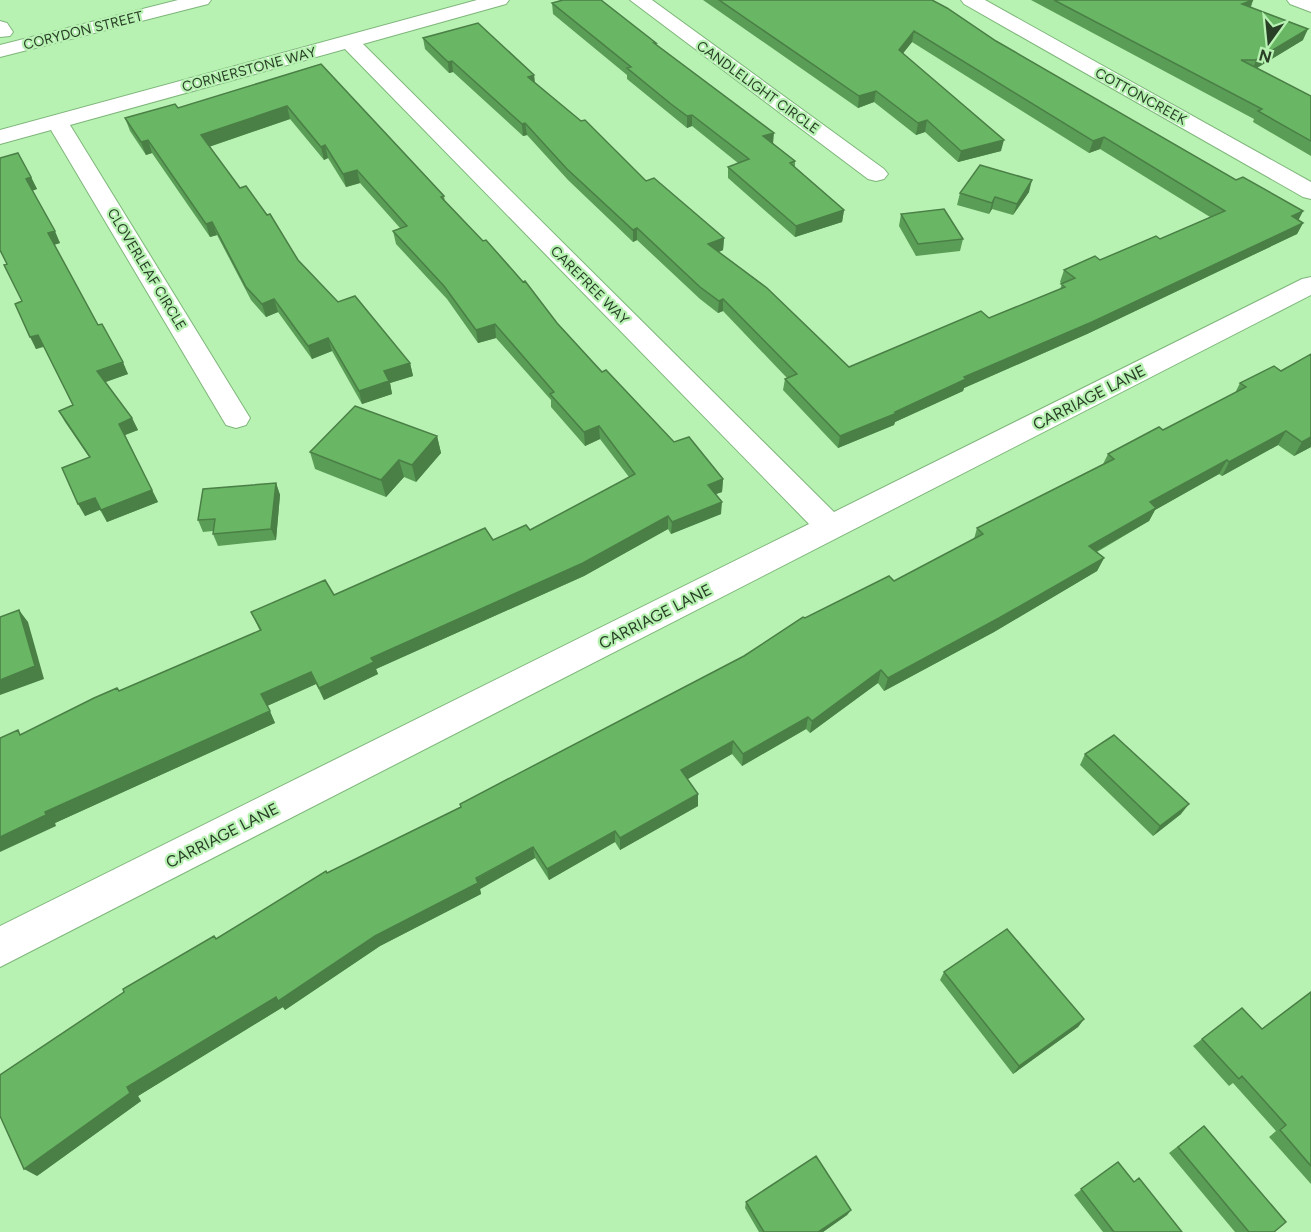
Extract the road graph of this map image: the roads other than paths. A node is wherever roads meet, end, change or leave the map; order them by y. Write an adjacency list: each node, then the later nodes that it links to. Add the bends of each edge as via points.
1 (135, 0): 8 (street, CORYDON STREET)
2 (201, 0): 8 (street, CORYDON STREET)
3 (499, 0): 9 (street, CORNERSTONE WAY)
4 (640, 0): 12 (street, CANDLELIGHT CIRCLE)
5 (971, 0): 13 (street, COTTONCREEK)
6 (1297, 0): 7 (street)
7 (1311, 6)
8 (1, 36)
9 (350, 42): 10 (street, CORNERSTONE WAY); 16 (street, CAREFREE WAY)
10 (57, 121): 11 (street, CORNERSTONE WAY); 15 (street, CLOVERLEAF CIRCLE)
11 (0, 137)
12 (876, 174)
13 (1311, 192)
14 (1311, 285): 16 (street, CARRIAGE LANE)
15 (236, 418)
16 (830, 527): 17 (street, CARRIAGE LANE)
17 (0, 947)

